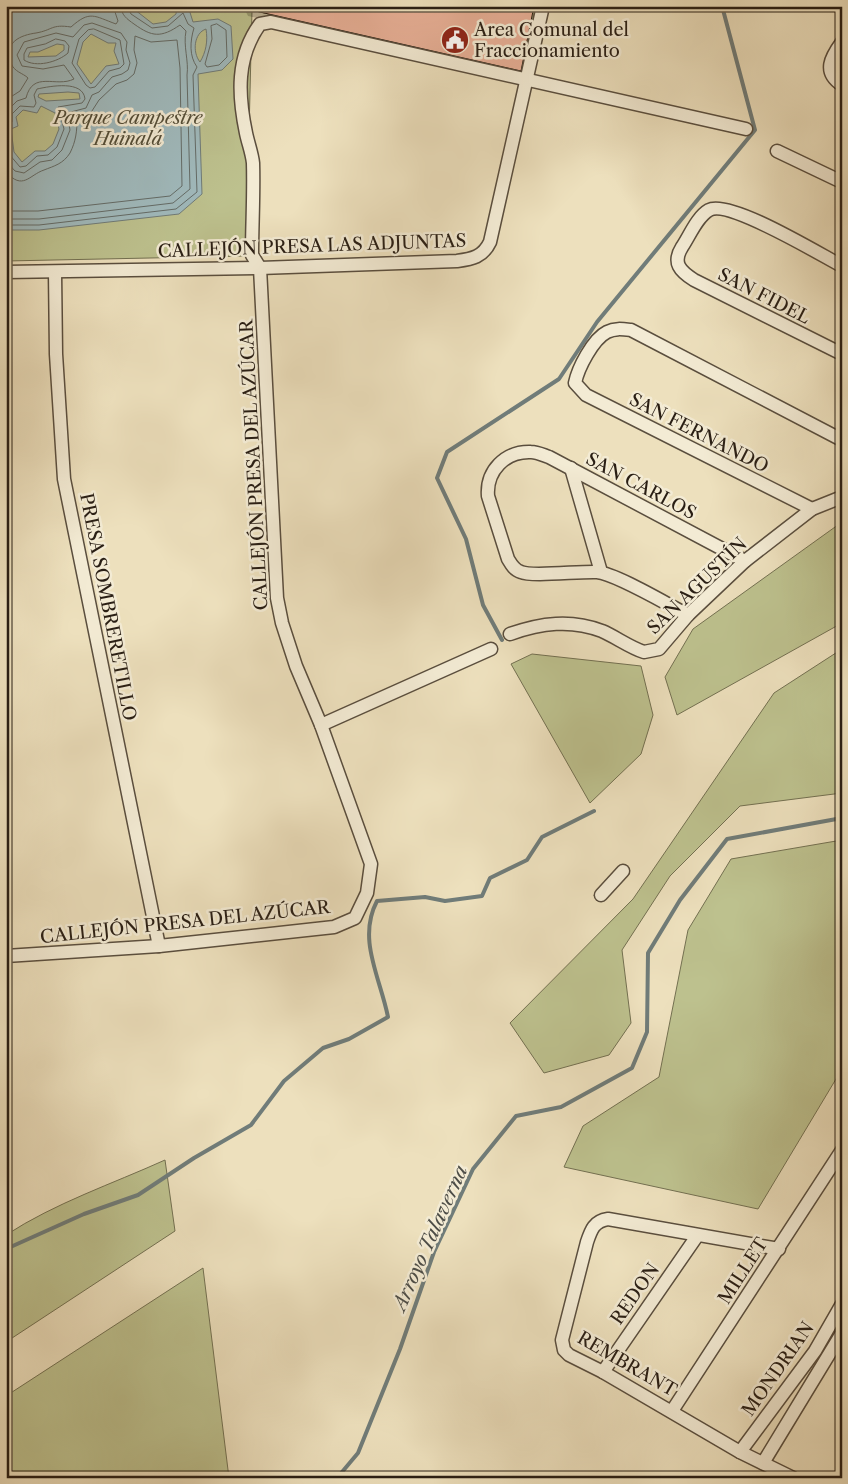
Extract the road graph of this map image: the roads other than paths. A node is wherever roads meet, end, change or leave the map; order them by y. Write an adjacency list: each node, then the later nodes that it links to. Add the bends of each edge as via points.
1 (543, 6): 3 (street, CALLEJÓN PRESA LAS ADJUNTAS)
2 (842, 42): 4 (street, via 828,65 830,73)
3 (526, 80): 5 (street); 9 (street, CALLEJÓN PRESA LAS ADJUNTAS, via 490,242 480,256 457,260); 9 (street, CALLEJÓN PRESA DEL AZÚCAR, via 271,22 260,24 243,55 240,75 246,132 253,161 252,255)
4 (842, 85)
5 (746, 128)
6 (777, 151): 7 (street)
7 (842, 182)
8 (842, 266): 12 (street, SAN FIDEL, via 745,215 717,207 701,217 678,254 677,262 681,271 694,280)
9 (260, 268): 11 (street, CALLEJÓN PRESA LAS ADJUNTAS); 22 (street, CALLEJÓN PRESA DEL AZÚCAR, via 277,598 296,666)
10 (6, 272): 11 (street, CALLEJÓN PRESA LAS ADJUNTAS)
11 (56, 272): 25 (street, PRESA SOMBRERETILLO, via 56,354 64,479)
12 (842, 354)
13 (842, 440): 16 (street, SAN FERNANDO, via 631,330 617,328 605,333 577,374 579,390 595,400)
14 (571, 468): 17 (street, SAN CARLOS); 18 (street); 18 (street, SAN CARLOS, via 532,451 518,453 505,458 492,473 487,486 488,496 513,567 530,574)
15 (842, 497): 16 (street, SAN AGUSTÍN)
16 (812, 509): 17 (street, SAN AGUSTÍN)
17 (745, 561): 19 (street, SAN AGUSTÍN)
18 (601, 572): 19 (street)
19 (688, 615): 20 (street, SAN AGUSTÍN, via 659,649 650,652 580,625 555,623)
20 (510, 634)
21 (491, 649): 22 (street)
22 (321, 725): 25 (street, CALLEJÓN PRESA DEL AZÚCAR, via 371,864 367,892 355,918 334,927)
23 (624, 871): 24 (street)
24 (601, 895)
25 (159, 946): 26 (street, CALLEJÓN PRESA DEL AZÚCAR)
26 (6, 956)
27 (842, 1150): 29 (street, MILLET)
28 (697, 1236): 29 (street, REMBRANT); 32 (street, REDON); 32 (street, REMBRANT, via 608,1219 593,1226 562,1340 569,1355)
29 (779, 1249): 33 (street, MILLET)
30 (842, 1304): 34 (street, MONDRIAN, via 815,1351)
31 (842, 1333): 35 (street, MONDRIAN)
32 (603, 1372): 33 (street, REMBRANT)
33 (672, 1411): 34 (street, REMBRANT)
34 (740, 1452): 35 (street, REMBRANT)
35 (763, 1463): 36 (street, REMBRANT)
36 (793, 1478)

